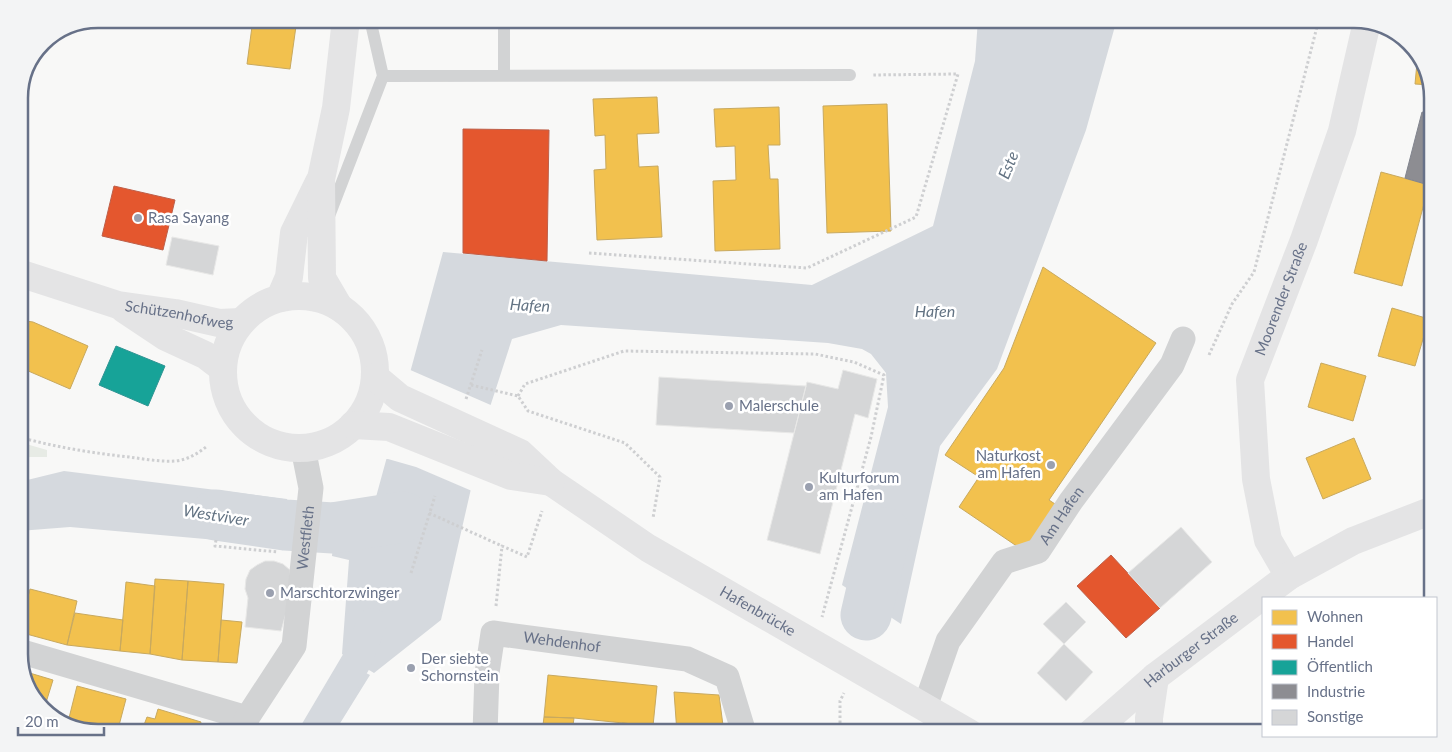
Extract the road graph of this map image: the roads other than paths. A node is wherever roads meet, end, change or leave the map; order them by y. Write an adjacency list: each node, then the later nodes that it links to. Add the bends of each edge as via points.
1 (345, 28): 8 (street, via 336,108)
2 (372, 28): 6 (lane)
3 (504, 28): 7 (lane)
4 (1366, 28): 22 (street, Moorender Straße, via 1342,131 1250,380 1256,479 1268,540)
5 (850, 75): 7 (lane)
6 (383, 76): 7 (lane); 9 (lane)
7 (504, 76)
8 (321, 178): 9 (street); 11 (street, via 294,233 288,277)
9 (322, 235): 13 (street, via 322,278)
10 (28, 276): 12 (street, Schützenhofweg)
11 (280, 298): 13 (street, via 307,296); 14 (street, via 259,307)
12 (118, 305): 14 (street, Schützenhofweg, via 219,323); 16 (street, Schützenhofweg)
13 (340, 307): 17 (street, via 367,337 374,356)
14 (241, 322): 16 (street, via 228,344)
15 (1183, 339): 25 (street, Am Hafen, via 1172,365 1070,501 1038,551 1004,562 948,641)
16 (222, 368): 19 (street, via 225,392 232,407 254,433 277,445)
17 (375, 377): 18 (street, via 372,394); 20 (street, Hafenbrücke, via 400,398)
18 (354, 425): 19 (street, via 322,444); 20 (street, Hafenbrücke, via 389,427)
19 (303, 448): 27 (street, Westfleth, via 311,484 294,646)
20 (486, 452): 25 (street, Hafenbrücke, via 511,476 552,482 648,548)
21 (1424, 514): 22 (street, Harburger Straße, via 1354,541)
22 (1289, 576): 24 (street, Harburger Straße)
23 (28, 655): 26 (street)
24 (1155, 677): 31 (street, Harburger Straße); 32 (street)
25 (925, 707): 30 (street, Hafenbrücke)
26 (238, 724)
27 (245, 724)
28 (485, 724): 29 (street, Wehdenhof, via 487,672 493,633 687,659 727,677)
29 (741, 724)
30 (954, 724)
31 (1101, 724)
32 (1149, 724)

